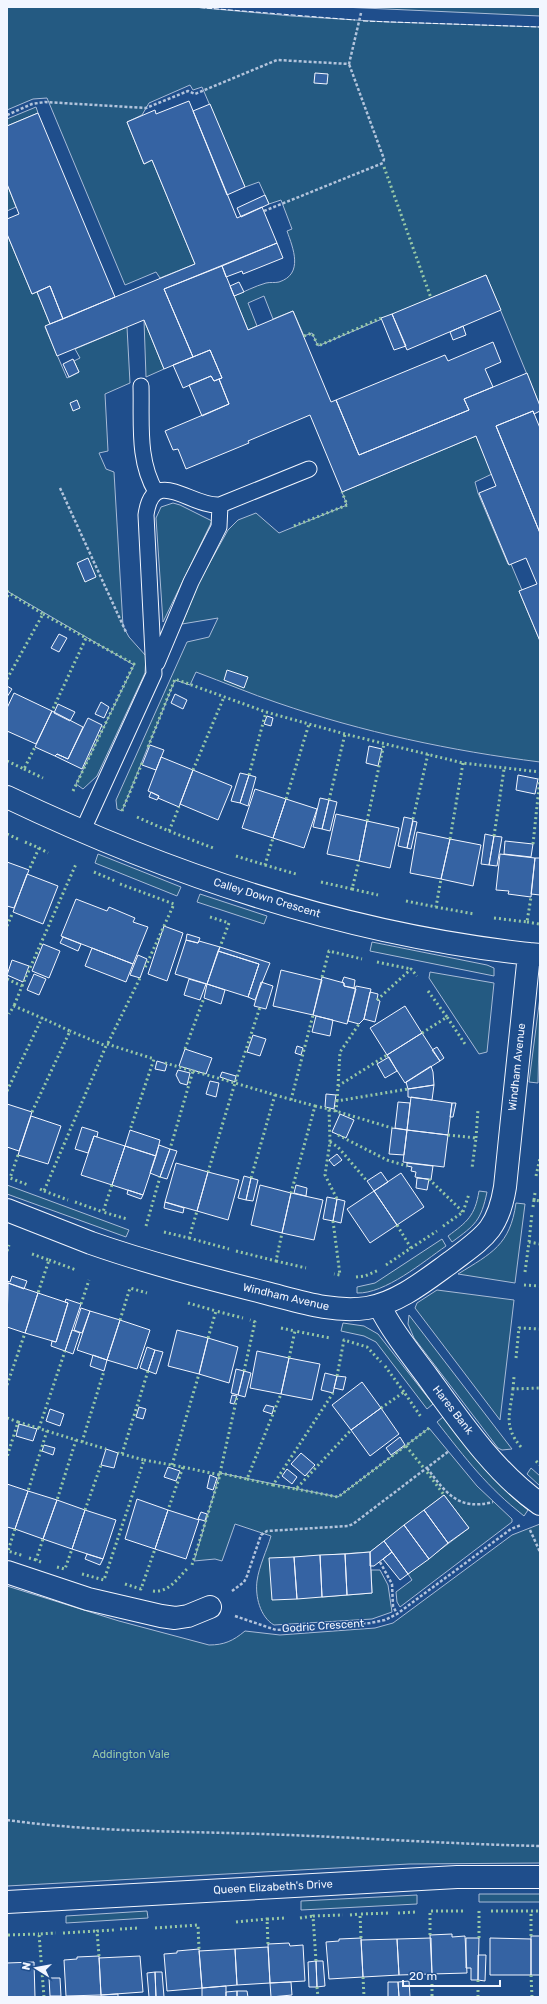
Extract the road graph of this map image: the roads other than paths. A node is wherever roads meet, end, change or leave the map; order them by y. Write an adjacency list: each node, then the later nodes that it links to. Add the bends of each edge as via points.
1 (141, 386): 3 (lane, via 142,459 148,479)
2 (308, 469): 4 (lane)
3 (156, 492): 4 (lane, via 172,490 207,505); 5 (lane, via 150,498 146,516)
4 (220, 505): 5 (lane, via 219,527 190,582)
5 (155, 667): 7 (lane, via 152,679)
6 (7, 797): 7 (street, Calley Down Crescent)
7 (82, 832): 8 (street, Calley Down Crescent, via 208,880 295,908 429,940)
8 (535, 955): 10 (street, Windham Avenue, via 498,1215 487,1234 477,1243 431,1277)
9 (7, 1210): 10 (street, Windham Avenue, via 110,1249 231,1284 324,1306 353,1309)
10 (380, 1305): 11 (street, Hares Bank, via 397,1335 451,1409 506,1475)
11 (540, 1504)
12 (7, 1572): 13 (street, via 88,1599 161,1616 188,1616)
13 (210, 1607)
14 (540, 1877): 15 (street, Queen Elizabeth's Drive, via 457,1877)
15 (7, 1902)

